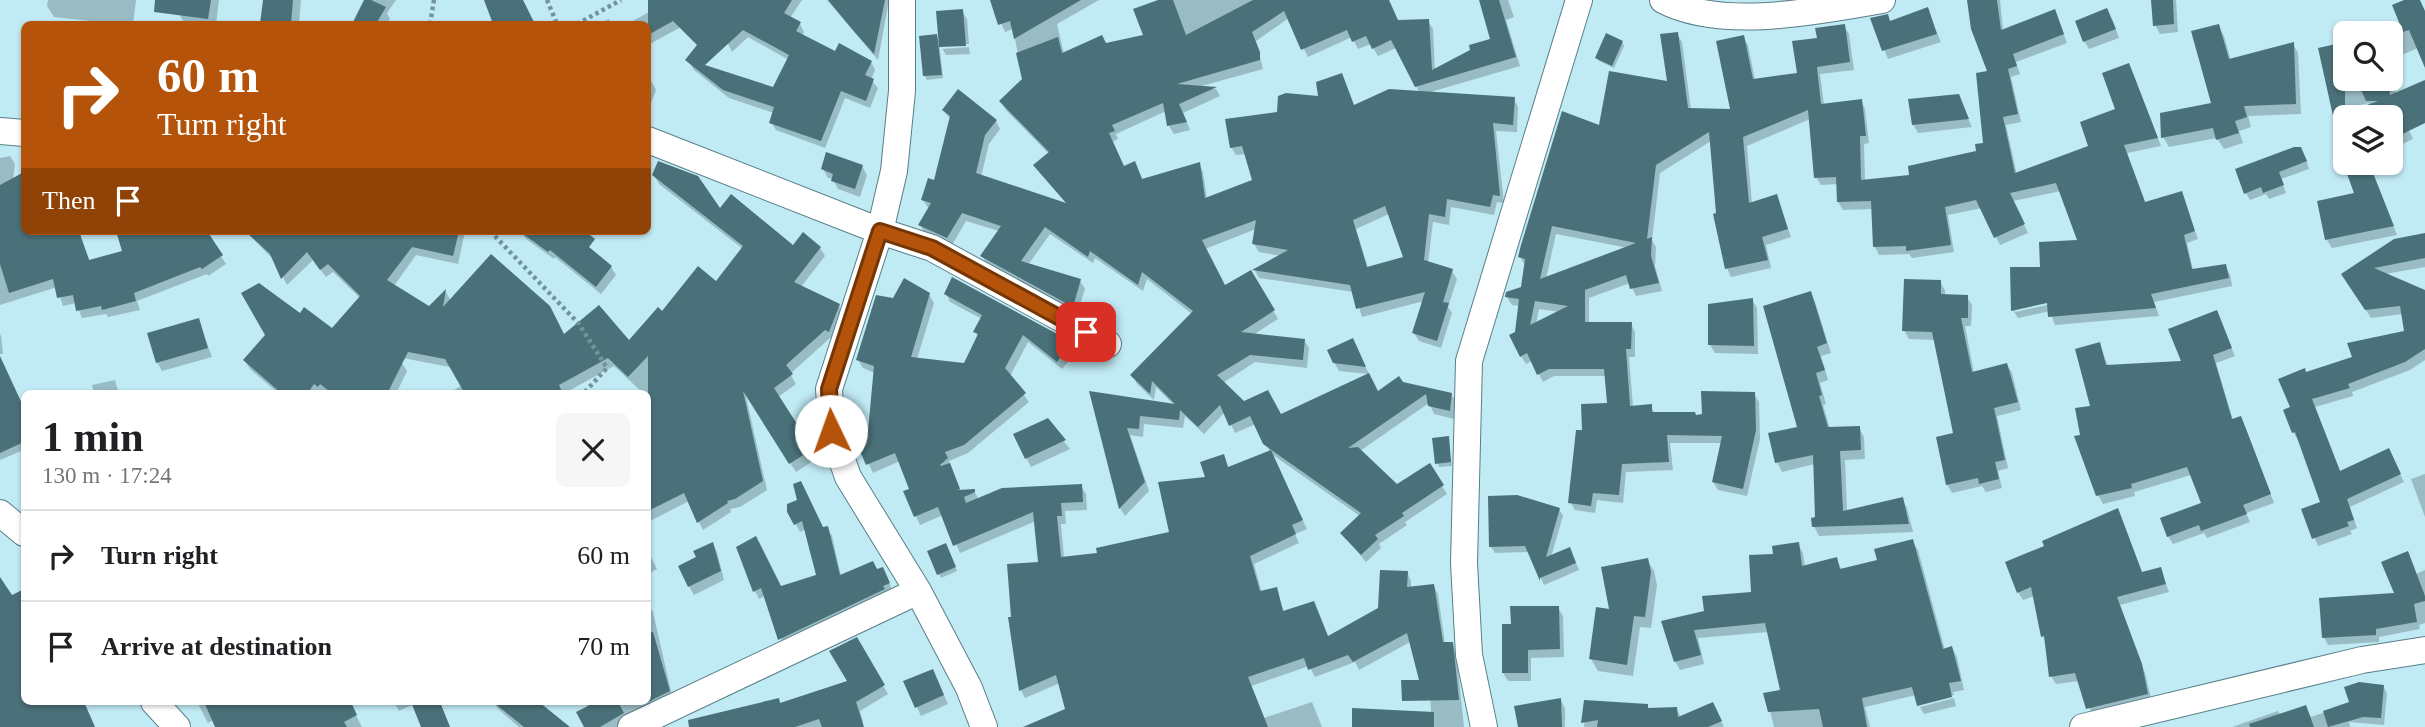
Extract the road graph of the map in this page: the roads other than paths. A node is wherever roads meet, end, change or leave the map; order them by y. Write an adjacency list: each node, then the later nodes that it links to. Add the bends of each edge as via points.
1 (902, 0): 8 (street, via 902,91 894,170)
2 (1579, 0): 18 (street, via 1469,361 1464,563 1469,655)
3 (1663, 0): 4 (street, via 1680,9 1737,17 1814,12)
4 (1882, 0)
5 (0, 131): 6 (street)
6 (21, 133)
7 (651, 140): 8 (street)
8 (880, 231): 9 (street, via 932,248); 12 (street, via 829,389 831,431 848,477)
9 (1108, 344)
10 (0, 513): 11 (street)
11 (21, 530)
12 (918, 591): 16 (street); 17 (street, via 969,688)
13 (2425, 650): 19 (street, via 2362,660)
14 (156, 705): 15 (street)
15 (177, 727)
16 (631, 727)
17 (984, 727)
18 (1484, 727)
19 (2083, 727)

